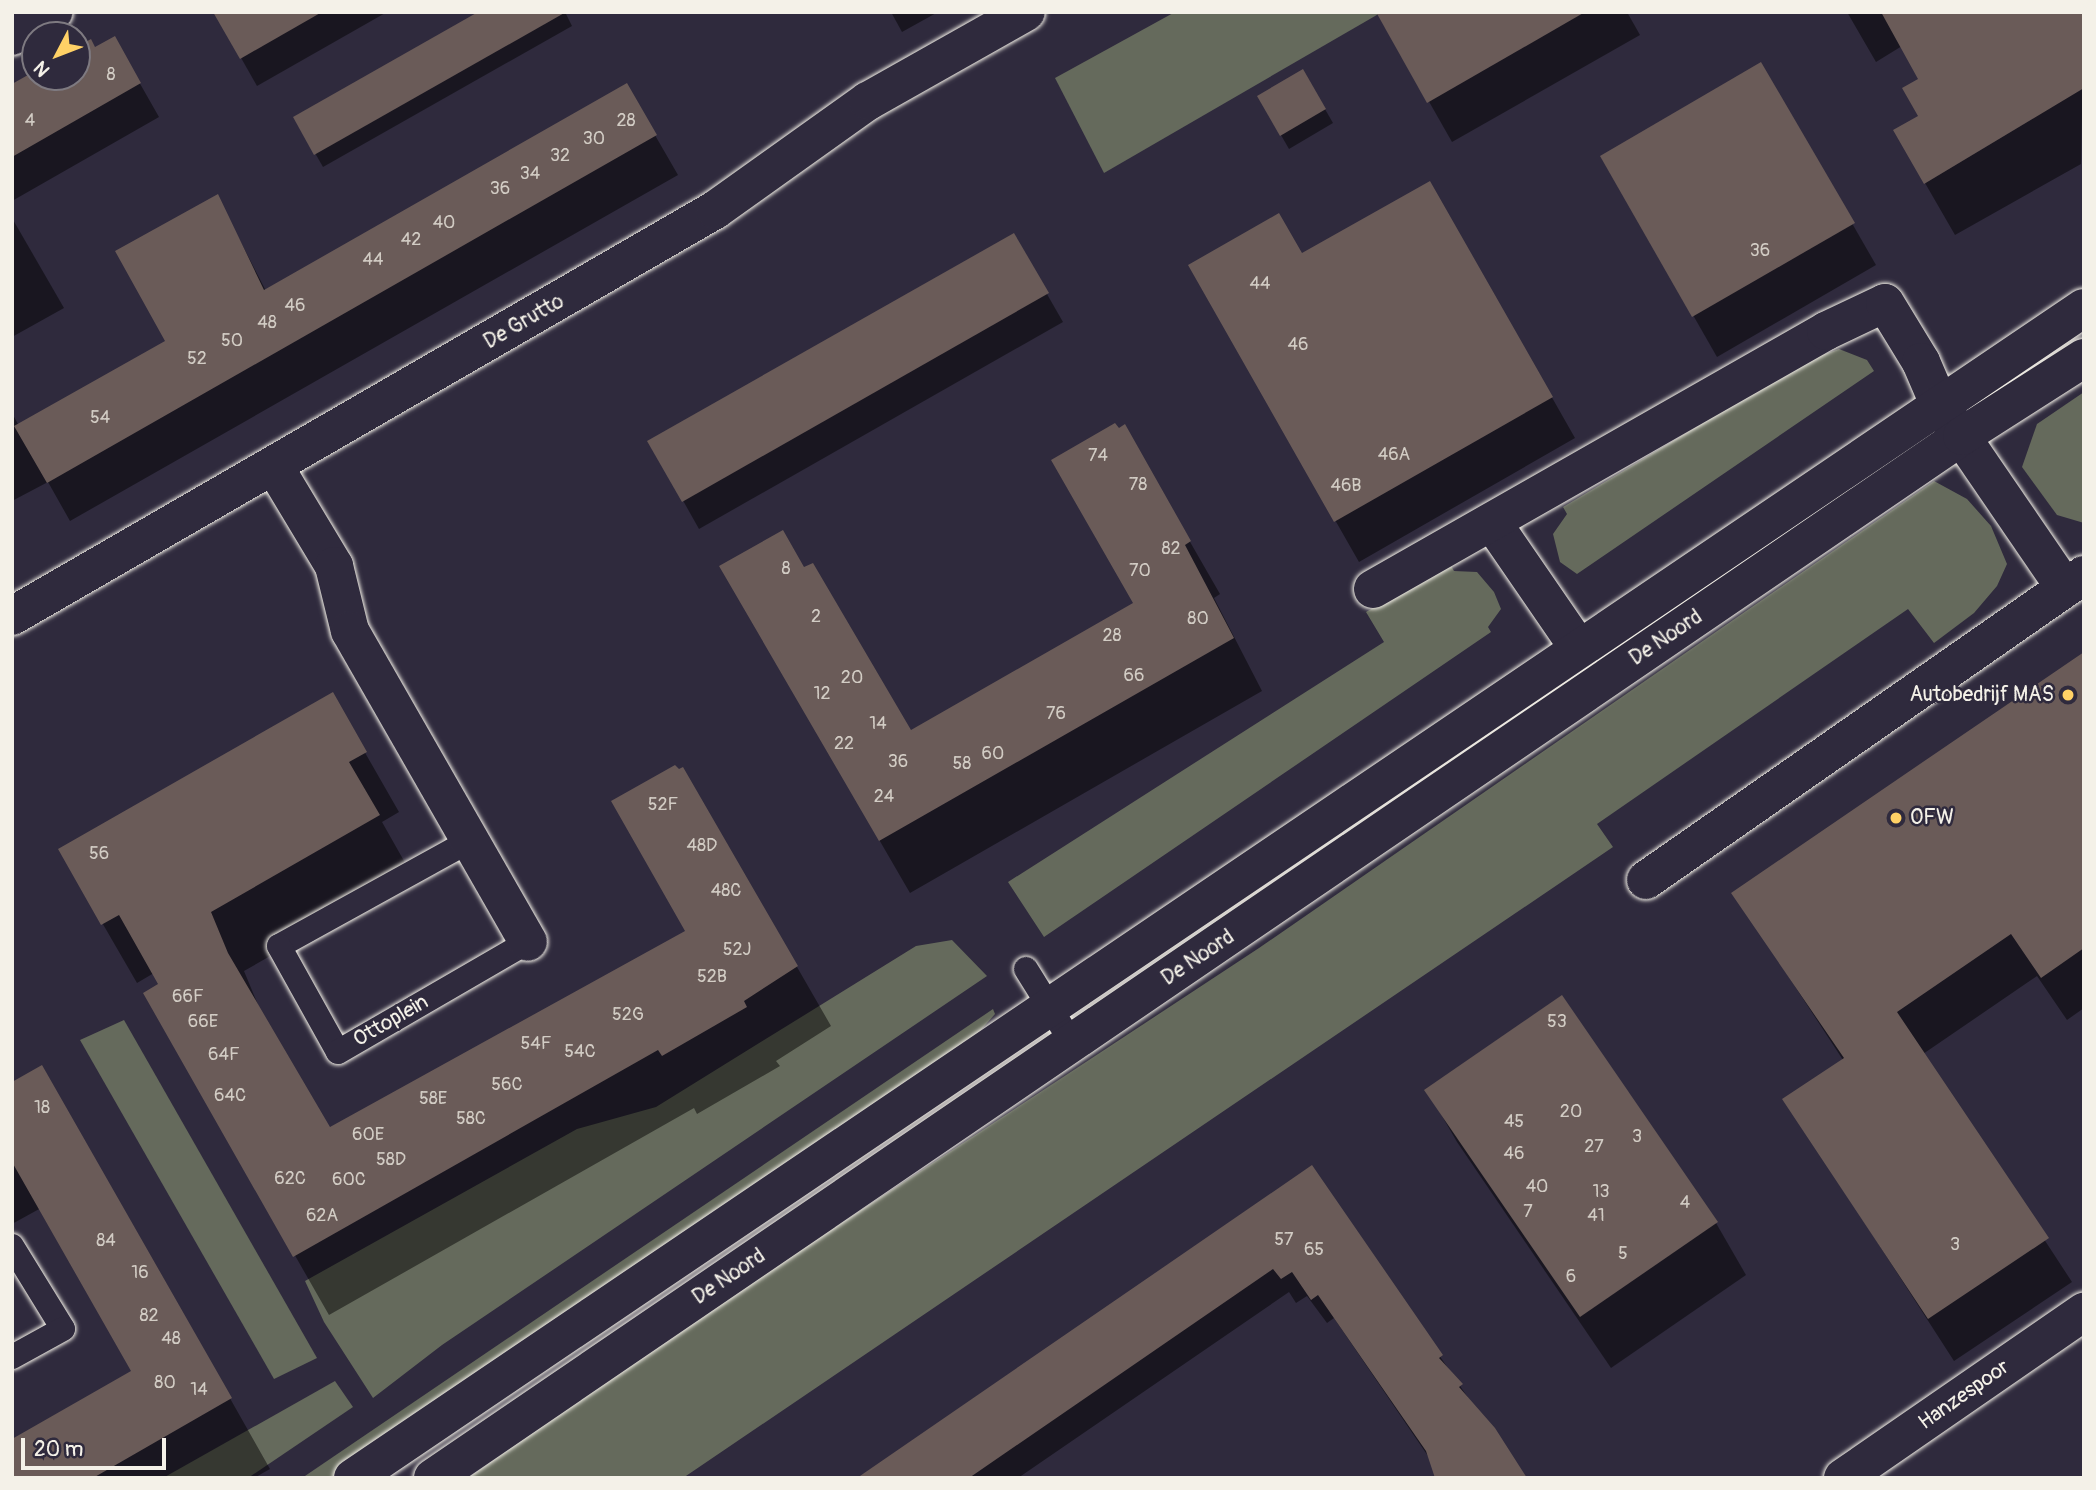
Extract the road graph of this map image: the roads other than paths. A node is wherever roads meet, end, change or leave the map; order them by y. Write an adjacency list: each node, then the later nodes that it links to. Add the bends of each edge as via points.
1 (53, 12): 3 (main road)
2 (1026, 12): 8 (main road, De Grutto, via 868,101 715,210)
3 (12, 36)
4 (2084, 309): 6 (main road, De Noord)
5 (2084, 358): 7 (main road, De Noord)
6 (1939, 404): 7 (main road); 9 (main road, via 1921,362 1885,303 1826,331); 13 (main road, De Noord)
7 (1962, 436): 10 (main road); 19 (main road, De Noord)
8 (274, 466): 12 (main road, De Grutto); 14 (main road, Ottoplein, via 334,566 350,631)
9 (1492, 522): 11 (main road); 13 (main road)
10 (2074, 582): 15 (main road)
11 (1373, 589)
12 (12, 616)
13 (1578, 647): 18 (main road, De Noord)
14 (471, 840): 16 (main road, Ottoplein); 16 (lane, Ottoplein, via 279,946 285,958 338,1052)
15 (1646, 880)
16 (528, 942)
17 (1026, 969): 18 (lane)
18 (1048, 1006): 19 (lane); 23 (main road, De Noord)
19 (1072, 1043): 24 (main road, De Noord)
20 (12, 1246): 22 (lane, via 63,1329)
21 (2084, 1312): 25 (main road, Hanzespoor)
22 (12, 1357)
23 (354, 1478)
24 (433, 1478)
25 (1843, 1478)

